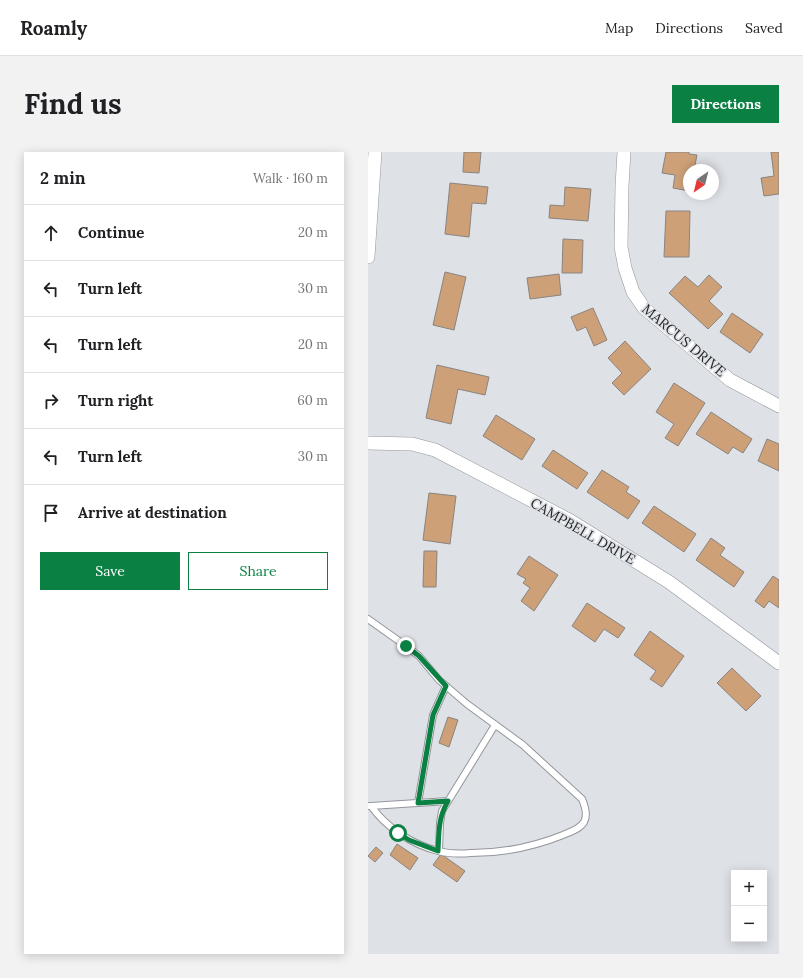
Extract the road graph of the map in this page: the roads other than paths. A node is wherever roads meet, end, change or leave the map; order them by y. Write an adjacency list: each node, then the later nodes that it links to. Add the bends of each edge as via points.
1 (375, 152): 3 (street)
2 (624, 152): 4 (street, MARCUS DRIVE, via 621,247 632,292 644,308 730,380)
3 (368, 257)
4 (779, 406)
5 (368, 443): 7 (street, CAMPBELL DRIVE, via 412,444 435,450 570,520 670,582)
6 (368, 619): 8 (lane, via 419,656)
7 (779, 663)
8 (446, 686): 9 (lane); 11 (lane, via 433,715)
9 (495, 725): 10 (lane); 13 (lane, via 523,745 582,799 586,806 584,822 572,831 528,847 493,853 453,854)
10 (448, 801): 11 (lane); 13 (lane, via 442,811)
11 (418, 803): 12 (lane)
12 (369, 806): 13 (lane, via 403,836)
13 (438, 851)

